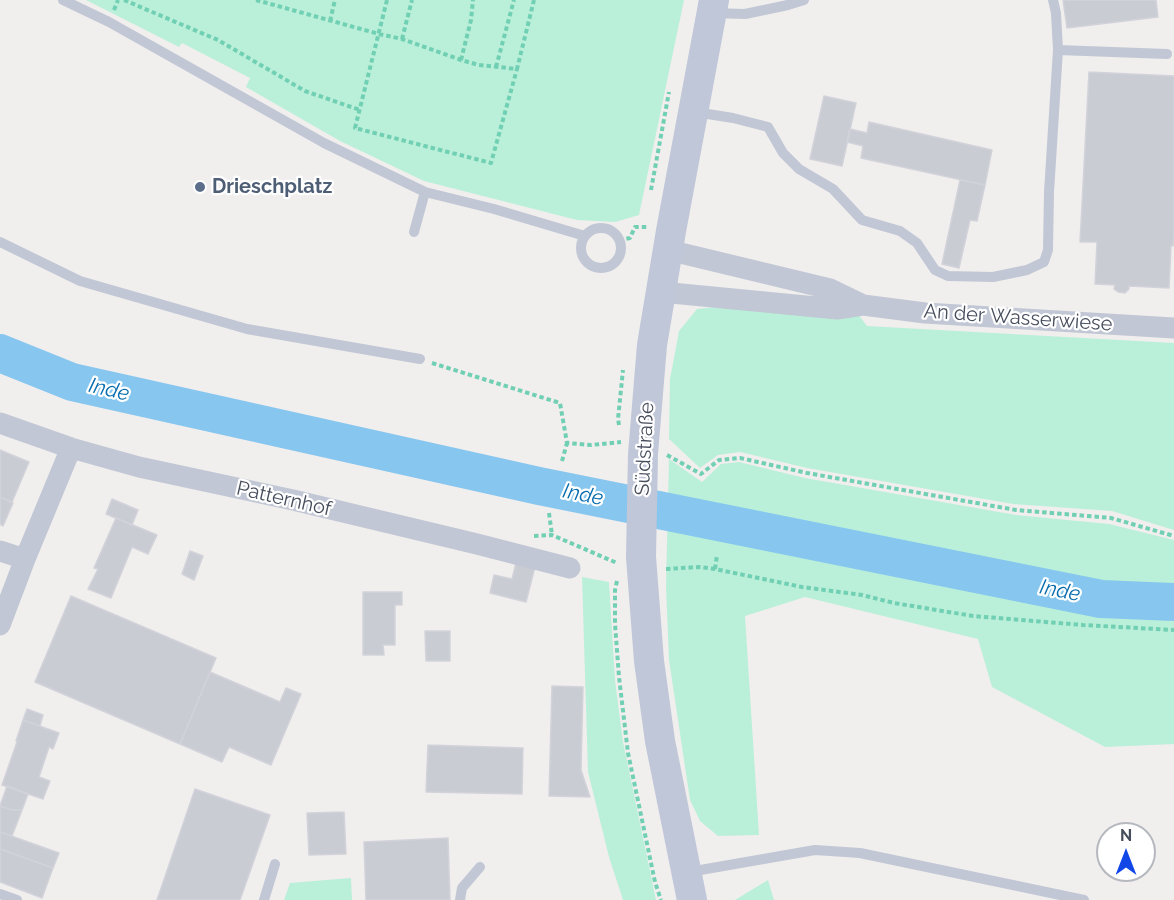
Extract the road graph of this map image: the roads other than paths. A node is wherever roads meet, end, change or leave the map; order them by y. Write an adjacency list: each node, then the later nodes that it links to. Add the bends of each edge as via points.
1 (63, 0): 8 (lane, via 324,143)
2 (804, 0): 4 (lane, via 745,14)
3 (1053, 0): 5 (lane)
4 (713, 7): 7 (main road, Südstraße)
5 (1058, 50): 6 (lane); 7 (lane, via 1044,262 993,277 948,276 936,270 917,243 900,231 862,220 833,189 800,169 783,153 768,127)
6 (1167, 54)
7 (693, 112): 12 (main road, Südstraße)
8 (425, 192): 9 (lane); 10 (lane)
9 (414, 232)
10 (585, 236)
11 (0, 242): 16 (lane, via 80,281 247,330)
12 (668, 250): 13 (main road, Südstraße); 14 (street, An der Wasserwiese, via 830,289)
13 (661, 292): 14 (street, An der Wasserwiese, via 837,309); 25 (main road, Südstraße, via 652,345 634,567 660,741)
14 (863, 305): 15 (street, An der Wasserwiese, via 925,314)
15 (1174, 328)
16 (420, 359)
17 (0, 423): 18 (street, Patternhof)
18 (71, 448): 20 (street); 21 (street, Patternhof)
19 (0, 551): 20 (street)
20 (25, 559): 22 (street)
21 (570, 568)
22 (0, 625)
23 (275, 864): 28 (lane)
24 (480, 867): 29 (lane, via 462,888)
25 (689, 886): 30 (lane, via 815,850 860,854)
26 (0, 894): 27 (lane)
27 (17, 900)
28 (264, 900)
29 (460, 900)
30 (1084, 900)

